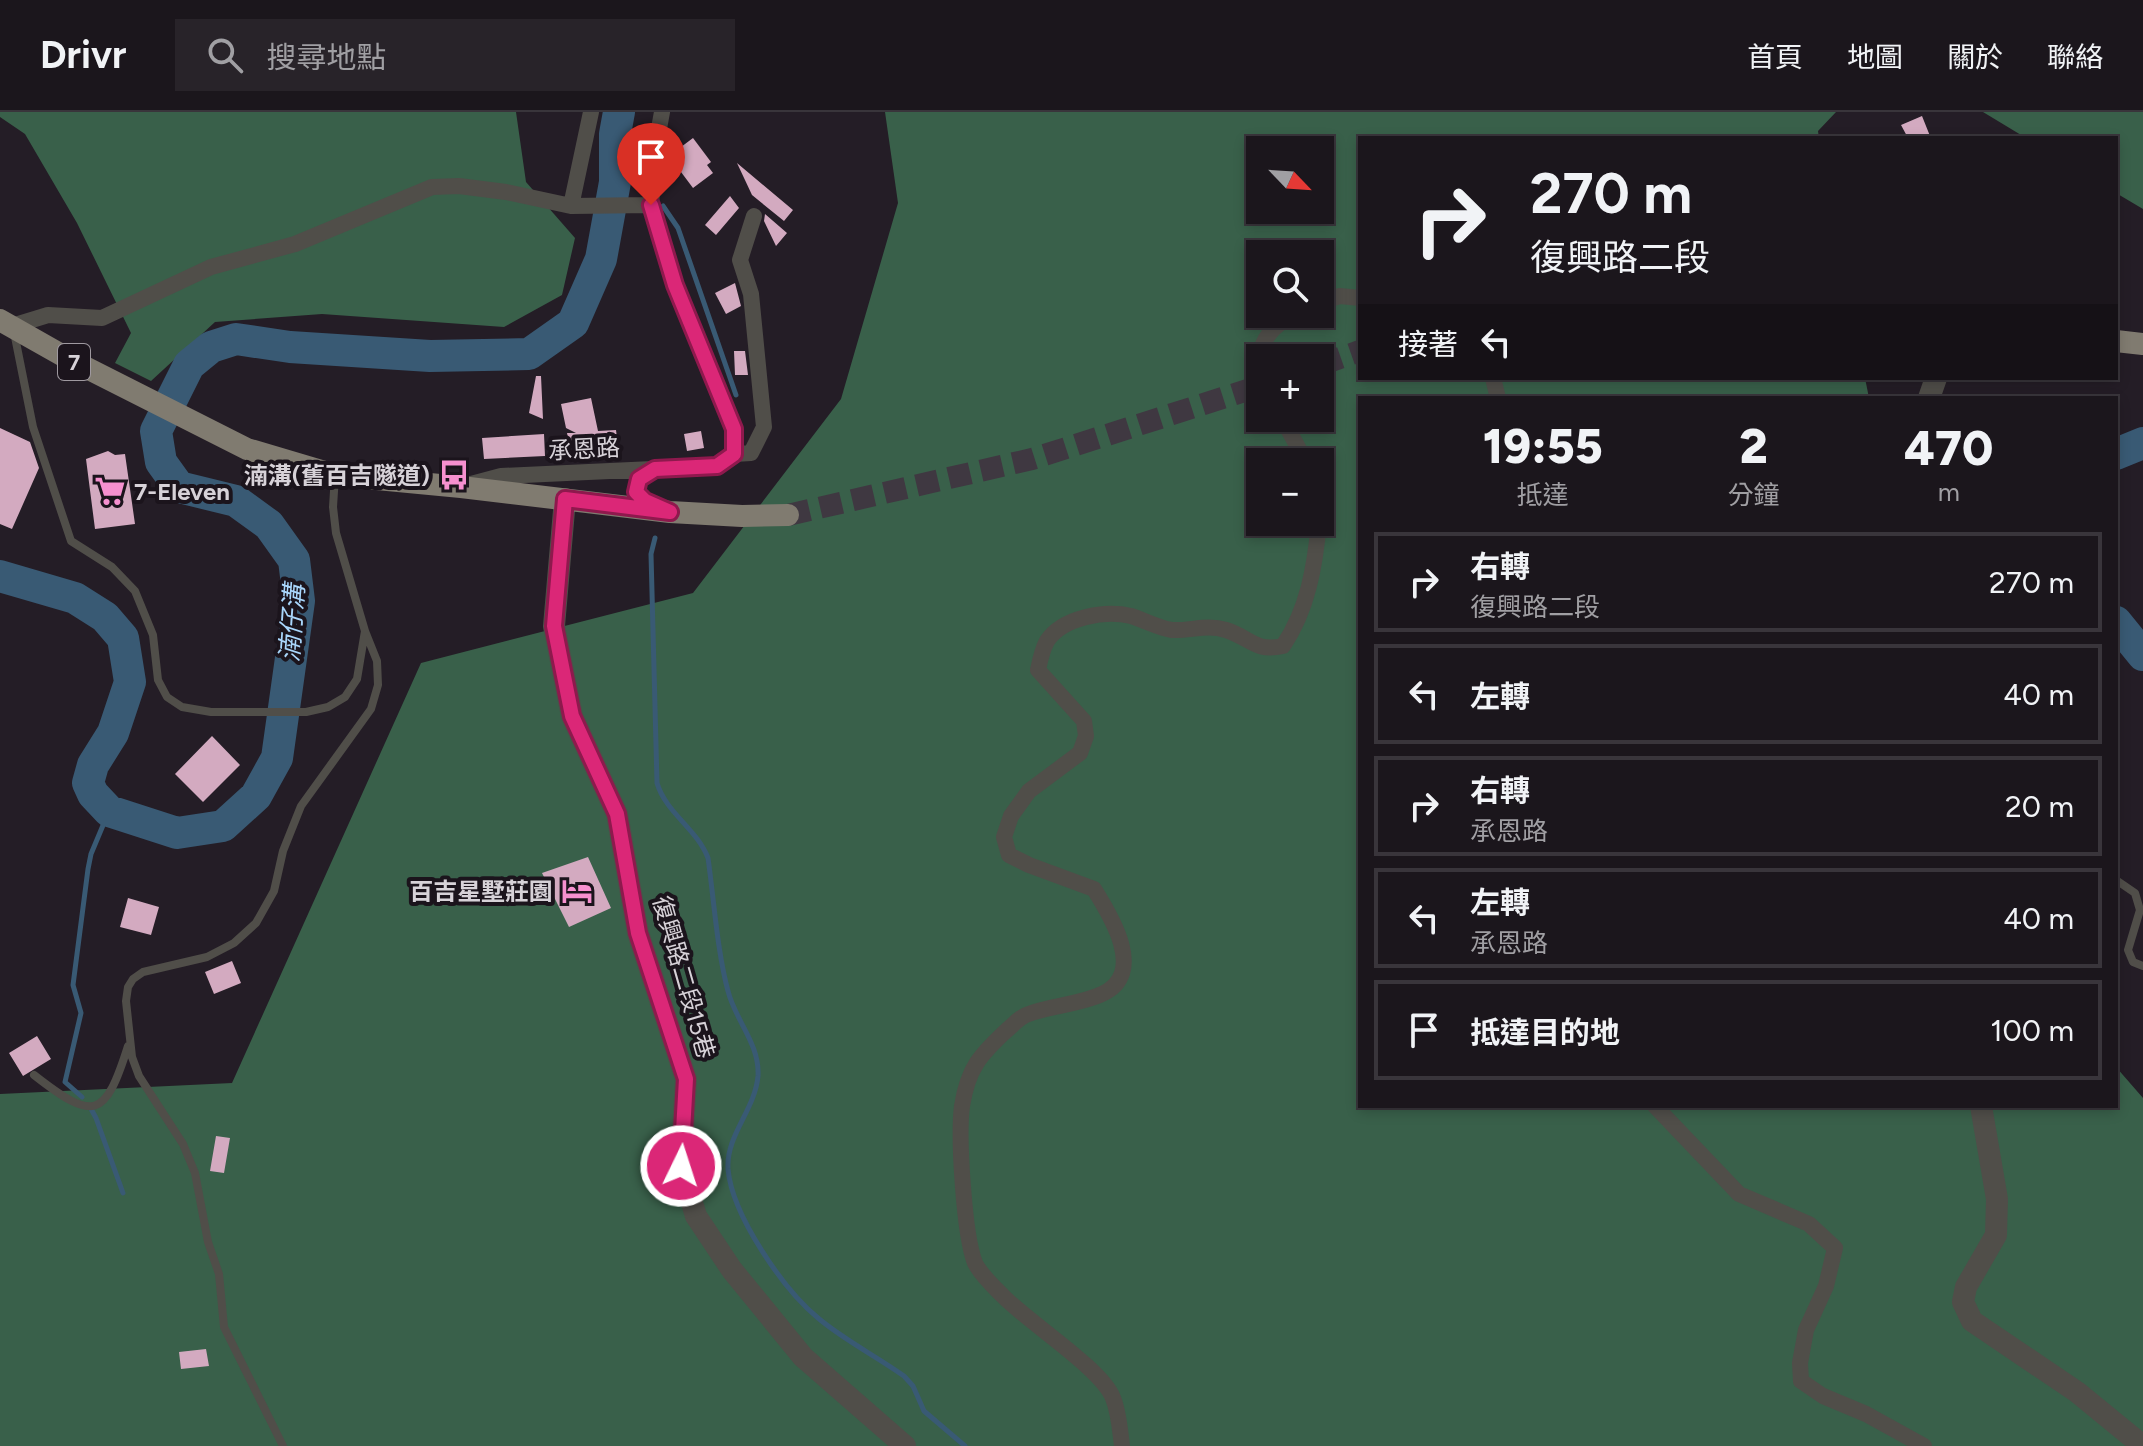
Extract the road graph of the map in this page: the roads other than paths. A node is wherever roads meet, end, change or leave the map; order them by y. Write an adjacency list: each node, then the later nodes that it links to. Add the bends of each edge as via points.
1 (591, 112): 4 (street)
2 (662, 112): 3 (street)
3 (651, 205): 4 (street); 11 (street, via 675,285 734,429)
4 (571, 206): 8 (street, via 482,189 432,187 295,244 211,267 102,318 48,315)
5 (754, 216): 11 (street, 承恩路, via 740,260 751,294 764,427 751,453)
6 (1334, 298): 7 (street)
7 (1358, 298)
8 (6, 323): 14 (main road, 7, via 247,449); 20 (lane, via 71,541 112,567 135,591 153,635 158,680 167,697 182,707 211,712 306,712 328,707 345,697 357,679)
9 (2118, 341): 10 (main road)
10 (2143, 344)
11 (734, 454): 12 (street, 承恩路, via 717,466)
12 (655, 469): 13 (street, 承恩路); 17 (street, via 639,479 636,492)
13 (568, 474): 15 (street, 承恩路, via 501,476); 16 (street)
14 (335, 475): 15 (main road, 7); 20 (lane, via 336,533)
15 (461, 487): 16 (main road, 7)
16 (565, 499): 17 (main road, 7); 28 (street, 復興路二段15巷, via 554,626 572,716 617,814 638,933 686,1079 681,1166 696,1216 803,1357)
17 (670, 512): 18 (main road, 7)
18 (788, 515)
19 (1318, 536): 29 (street, via 1306,602 1283,646 1266,650 1226,630 1171,630 1128,616 1093,614 1049,638 1041,655 1038,670 1084,721 1086,736 1080,753 1029,791 1004,837 1009,855 1094,889 1122,946 1125,966 1104,994 1024,1016 981,1054 962,1108 969,1233 976,1264 990,1282 1099,1377 1113,1396)
20 (365, 631): 23 (lane, via 377,661 371,709 301,806 274,891 256,923 207,957 154,968 133,979 126,1001)
21 (2118, 881): 22 (lane, via 2135,893 2140,910 2128,950 2133,962)
22 (2143, 966)
23 (129, 1042): 24 (lane, via 115,1087 95,1106 67,1101); 27 (lane, via 139,1076 183,1144 195,1173 219,1274 224,1327)
24 (34, 1075)
25 (1657, 1108): 30 (street, via 1739,1194 1809,1224 1835,1248 1826,1286 1806,1330 1801,1381)
26 (1981, 1108): 31 (street, via 1997,1199 1996,1235 1966,1287 1963,1302 1972,1321 2077,1392)
27 (283, 1446)
28 (905, 1446)
29 (1122, 1446)
30 (1924, 1446)
31 (2143, 1446)

